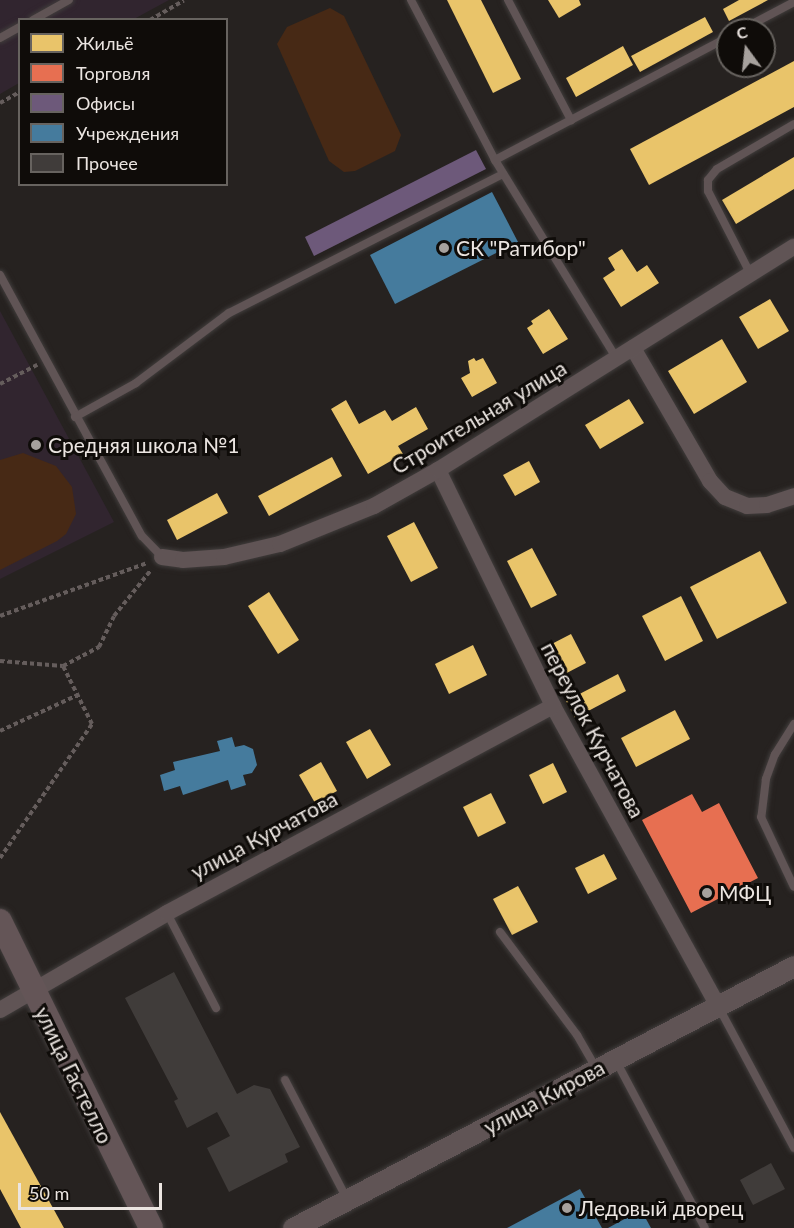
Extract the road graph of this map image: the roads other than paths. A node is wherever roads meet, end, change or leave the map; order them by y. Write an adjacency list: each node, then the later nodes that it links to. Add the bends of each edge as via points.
1 (69, 0): 5 (lane)
2 (411, 0): 12 (lane)
3 (508, 0): 10 (lane)
4 (794, 2): 6 (lane)
5 (37, 18)
6 (764, 18)
7 (18, 28): 8 (lane)
8 (1, 35)
9 (716, 43): 10 (lane)
10 (571, 120): 12 (lane)
11 (794, 124): 16 (lane, via 717,169 708,180 708,191)
12 (495, 160): 13 (lane)
13 (503, 174): 18 (lane); 19 (lane, via 229,313 136,383)
14 (794, 247): 16 (street, Строительная улица)
15 (0, 275): 19 (lane)
16 (751, 275): 17 (street, Строительная улица)
17 (633, 348): 18 (street, Строительная улица); 21 (street, via 710,481 725,497 757,506)
18 (617, 359): 20 (street, Строительная улица)
19 (75, 417): 22 (lane, via 141,536)
20 (438, 471): 22 (street, Строительная улица, via 374,506 280,544 224,557); 23 (street, переулок Курчатова)
21 (794, 496)
22 (162, 557)
23 (553, 706): 26 (street, улица Курчатова); 31 (street, переулок Курчатова)
24 (794, 724): 25 (lane, via 765,779 761,817)
25 (794, 887)
26 (167, 913): 30 (street, улица Курчатова); 32 (lane)
27 (0, 921): 30 (main road, улица Гастелло)
28 (500, 932): 34 (lane, via 577,1035)
29 (794, 966): 31 (street, улица Кирова)
30 (33, 991): 33 (street, улица Курчатова); 38 (main road, улица Гастелло)
31 (718, 1006): 34 (street, улица Кирова); 36 (lane)
32 (216, 1008)
33 (0, 1010)
34 (606, 1064): 37 (street, улица Кирова); 40 (lane)
35 (285, 1080): 37 (lane)
36 (794, 1148)
37 (348, 1199): 39 (street, улица Кирова)
38 (150, 1228)
39 (293, 1228)
40 (705, 1228)

